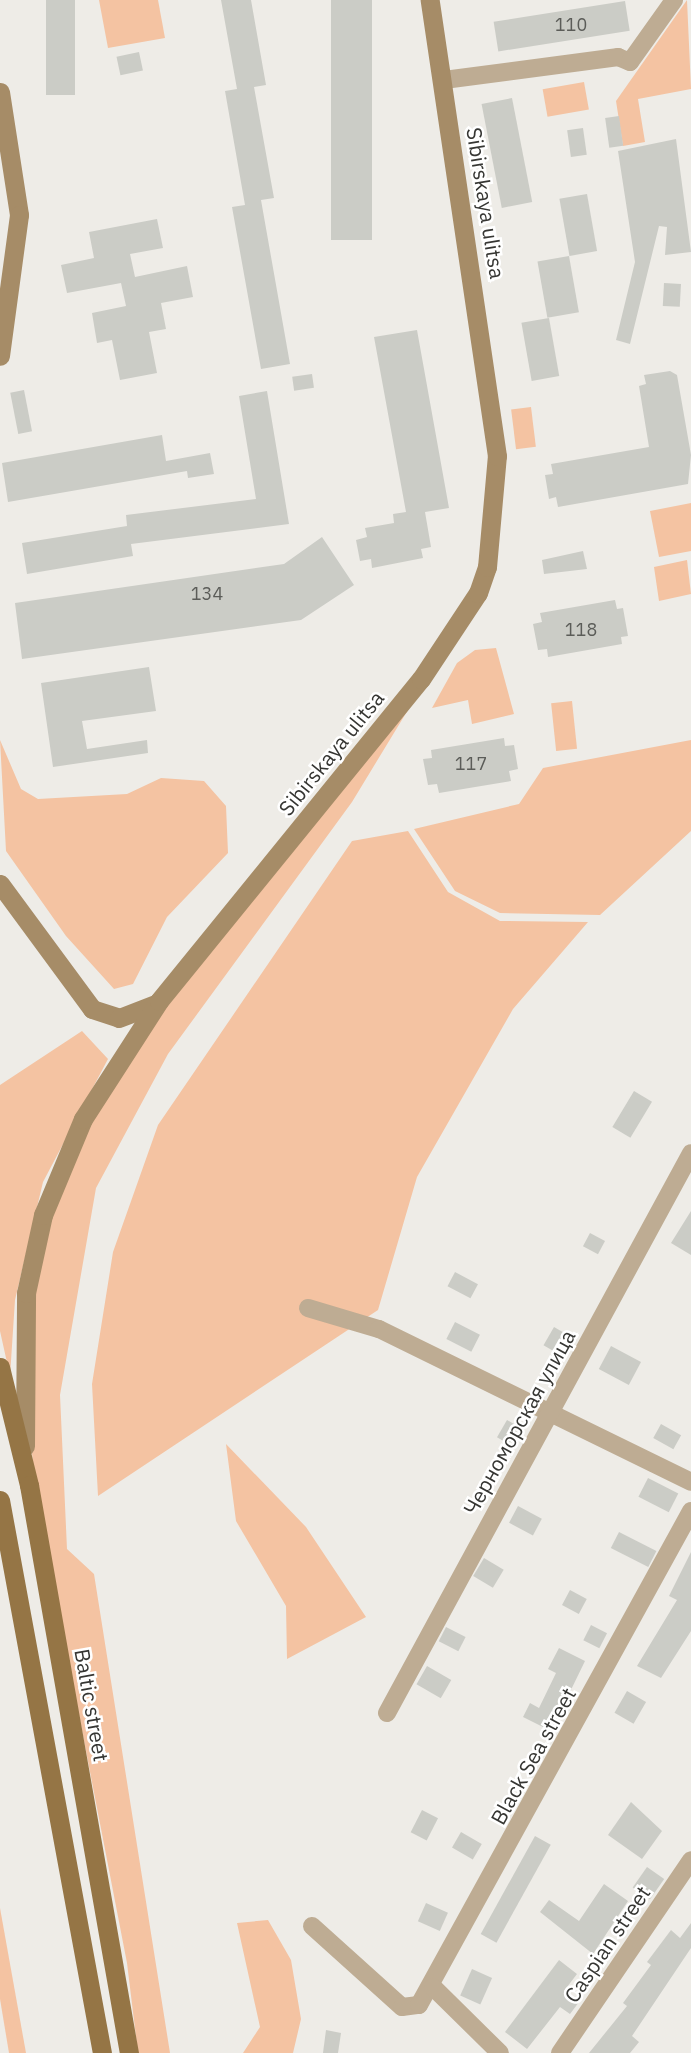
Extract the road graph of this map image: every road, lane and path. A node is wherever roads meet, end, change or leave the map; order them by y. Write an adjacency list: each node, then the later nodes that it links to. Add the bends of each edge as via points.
1 (430, 0): 3 (main road, Sibirskaya ulitsa)
2 (674, 0): 3 (street, via 630,62 618,57)
3 (444, 80): 8 (main road, Sibirskaya ulitsa, via 497,456 487,567 478,593 421,679)
4 (0, 92): 5 (main road, via 15,175)
5 (8, 268): 6 (main road)
6 (0, 356)
7 (0, 884): 8 (main road, via 92,1009 128,1017)
8 (159, 1001): 14 (main road, Sibirskaya ulitsa, via 83,1119 43,1215 23,1334)
9 (691, 1153): 12 (street, Черноморская улица)
10 (307, 1308): 12 (street, via 379,1329)
11 (0, 1367): 14 (main road, Baltic street)
12 (551, 1411): 13 (street); 17 (street, Черноморская улица)
13 (691, 1482)
14 (29, 1485): 22 (main road, Baltic street)
15 (0, 1500): 21 (main road)
16 (691, 1511): 20 (street, Black Sea street)
17 (387, 1713)
18 (691, 1860): 24 (street, Caspian street)
19 (312, 1926): 20 (street, Black Sea street, via 402,2007 419,2006)
20 (433, 1987): 23 (street)
21 (102, 2053)
22 (129, 2053)
23 (500, 2053)
24 (560, 2053)

